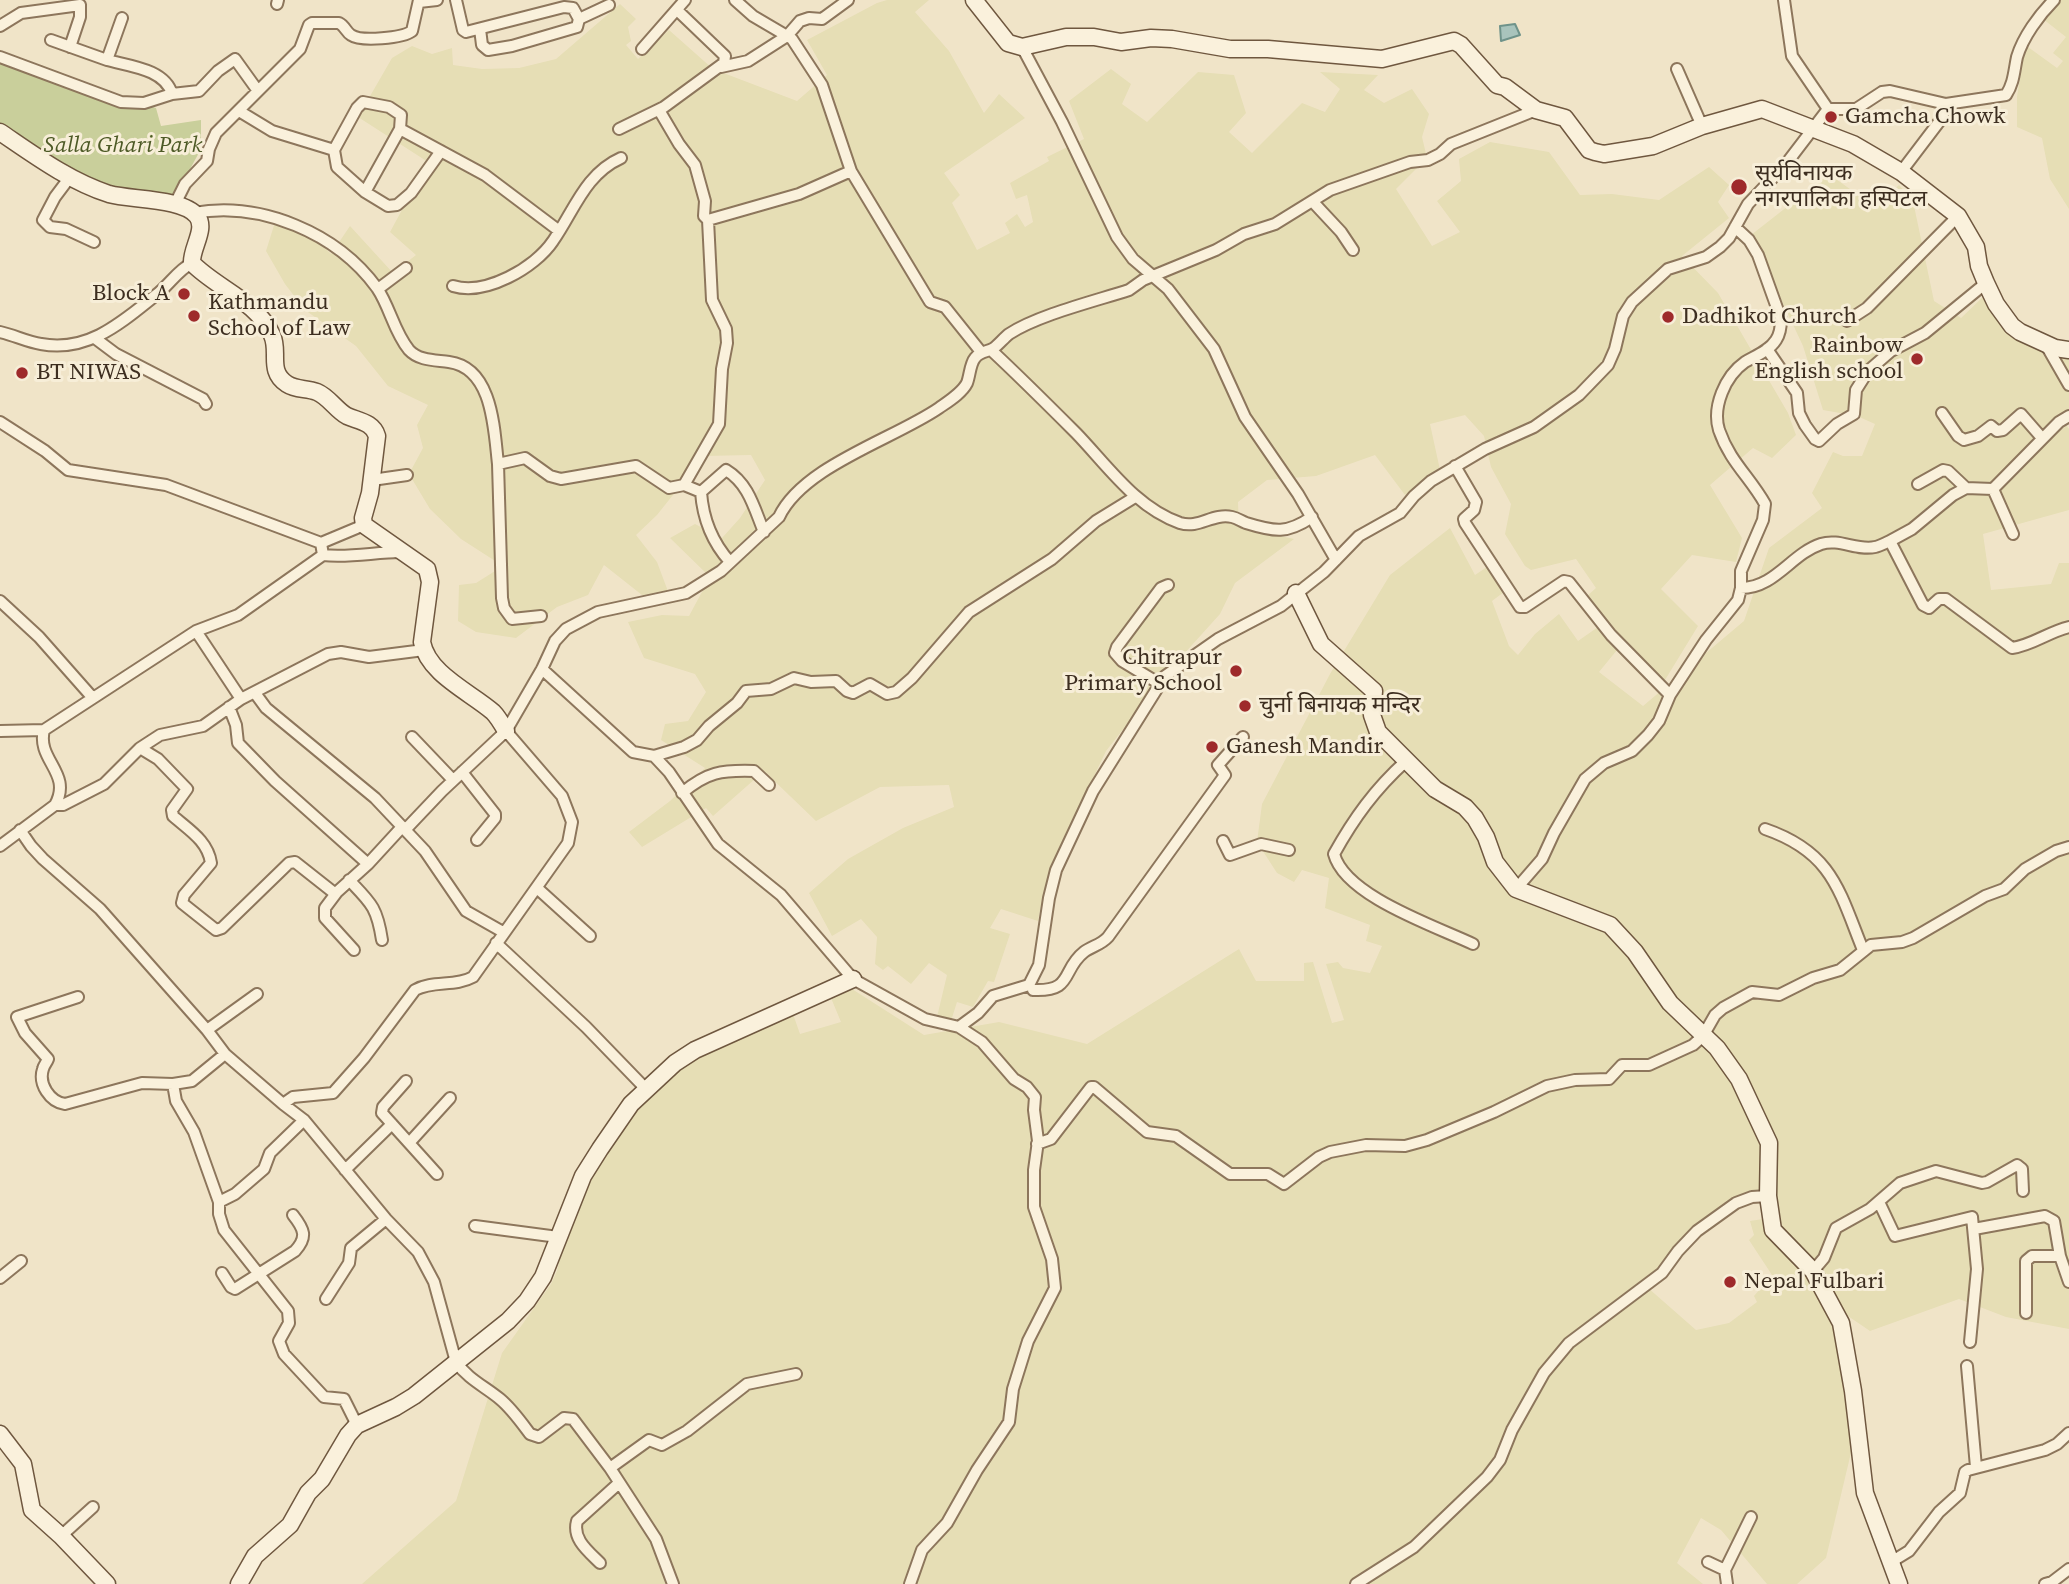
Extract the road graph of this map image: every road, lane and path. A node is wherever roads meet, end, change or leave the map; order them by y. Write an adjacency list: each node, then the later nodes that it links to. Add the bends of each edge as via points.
1 (437, 0): 9 (street)
2 (456, 0): 15 (street, via 463,30)
3 (685, 0): 11 (street)
4 (735, 0): 16 (street)
5 (848, 0): 16 (street, via 822,19 800,21)
6 (974, 0): 19 (street, via 1008,43)
7 (1784, 0): 28 (street, via 1791,57)
8 (2054, 0): 27 (street, via 2020,48 2006,95)
9 (419, 1): 25 (street, via 412,31 399,37 359,38 339,23 312,23 300,49)
10 (609, 5): 13 (street)
11 (677, 10): 20 (street); 23 (street, via 726,56)
12 (122, 18): 22 (street)
13 (579, 19): 15 (street, via 573,8 564,7); 15 (street, via 577,27 488,50 482,45)
14 (0, 26): 18 (street, via 20,13 80,5)
15 (480, 29)
16 (788, 36): 23 (street, via 748,61); 40 (street, via 822,85)
17 (51, 40): 18 (street)
18 (70, 47): 22 (street)
19 (1022, 47): 30 (street, via 1066,37 1121,42 1151,38 1230,49 1382,59 1454,41 1491,80); 55 (street, via 1118,237)
20 (642, 49)
21 (0, 57): 26 (street, via 121,102 144,103)
22 (107, 60): 26 (street, via 157,75)
23 (721, 67): 29 (street)
24 (1678, 69): 32 (street)
25 (258, 91): 26 (street, via 235,59 199,90); 31 (street)
26 (172, 94)
27 (1946, 104): 28 (street, via 1889,91 1856,108); 41 (street, via 1942,118)
28 (1828, 108): 33 (street)
29 (659, 110): 35 (street); 48 (street, via 695,164)
30 (1536, 110): 32 (street, via 1565,118 1589,150 1604,154 1653,146); 44 (street, via 1451,144 1428,160 1329,190)
31 (239, 111): 37 (street, via 272,131); 45 (street, via 216,134 207,161 185,184)
32 (1702, 126): 33 (street, via 1762,109)
33 (1812, 127): 41 (street); 49 (street, via 1786,164 1748,204)
34 (400, 129): 37 (street, via 401,116 395,110 363,102); 38 (street); 43 (street)
35 (619, 129)
36 (0, 132): 42 (street)
37 (334, 150): 43 (street, via 337,167)
38 (441, 151): 43 (street, via 397,205 388,206); 50 (street, via 485,175)
39 (621, 158): 50 (street, via 604,166)
40 (851, 171): 48 (street, via 799,194); 65 (street, via 930,302 945,307)
41 (1901, 172): 47 (street)
42 (70, 177): 45 (street, via 109,194); 51 (street, via 43,220 50,227)
43 (365, 192)
44 (1313, 202): 52 (street); 55 (street, via 1275,224)
45 (175, 204): 46 (street)
46 (194, 213): 53 (street, via 201,226); 58 (street, via 216,209 244,212 294,224 345,256)
47 (1958, 216): 56 (street, via 1976,247); 59 (street, via 1867,308)
48 (708, 220): 77 (street, via 712,300 726,329 721,415)
49 (1735, 227): 63 (street, via 1758,255 1780,312 1779,335); 73 (street, via 1713,252 1668,269 1637,296 1623,316 1608,365 1579,395 1534,427)
50 (558, 230): 57 (street, via 541,254 502,281 473,288)
51 (94, 242)
52 (1353, 250)
53 (192, 263): 61 (street); 75 (street, via 263,321 275,344 276,373 284,382 317,392 375,430)
54 (406, 268): 58 (street)
55 (1152, 277): 65 (street, via 1129,290 1031,323); 82 (street, via 1168,289 1214,349 1245,417)
56 (1986, 283): 62 (street, via 2012,326); 63 (street, via 1925,333 1868,371 1854,396 1854,414 1819,441 1799,413 1797,393)
57 (453, 286)
58 (378, 289): 72 (street, via 409,350 422,358 459,363 478,380 486,392)
59 (1847, 321)
60 (0, 332): 61 (street, via 59,346)
61 (96, 339): 67 (street)
62 (2045, 342): 64 (street); 66 (street)
63 (1767, 349): 93 (street, via 1736,370 1718,405 1719,429 1729,454 1765,504 1763,520 1741,571)
64 (2069, 349)
65 (986, 351): 81 (street, via 1077,435); 84 (street, via 974,358 960,391 939,408 833,466 794,495)
66 (2069, 385)
67 (206, 404)
68 (1941, 413): 71 (street, via 1964,440 1991,426 2003,430 2021,414)
69 (2069, 416): 71 (street)
70 (0, 422): 87 (street, via 68,471 166,485)
71 (2042, 438): 79 (street)
72 (498, 464): 77 (street, via 525,458 561,480 636,466 669,488); 96 (street, via 504,608 512,618)
73 (1455, 466): 90 (street, via 1426,485 1400,513 1360,536); 103 (street, via 1476,502 1465,523 1520,607 1569,582 1619,645)
74 (407, 475): 75 (street)
75 (372, 480): 83 (street)
76 (1918, 484): 78 (street, via 1943,470)
77 (684, 485): 80 (street)
78 (1966, 488): 79 (street); 86 (street)
79 (1993, 489): 85 (street)
80 (701, 492): 84 (street, via 726,470 735,475 746,488); 91 (street, via 702,511 715,545)
81 (1135, 497): 82 (street, via 1160,514 1191,526 1226,516 1285,531); 113 (street, via 1096,521 1052,559 969,612 896,692 887,694 870,684 853,694 836,681 790,678 771,689 746,691 697,740)
82 (1312, 517): 90 (street)
83 (364, 525): 87 (street); 88 (street)
84 (764, 532): 91 (street)
85 (2013, 534)
86 (1890, 541): 93 (street, via 1869,548 1824,543 1800,555 1765,583); 97 (street, via 1926,608 1946,599 2012,648)
87 (321, 543): 89 (street)
88 (401, 552): 89 (street); 99 (street, via 429,574)
89 (323, 555): 98 (street, via 239,615)
90 (1336, 560): 94 (street)
91 (730, 562): 100 (street, via 686,593 581,620 555,641)
92 (1168, 585): 101 (street, via 1161,588 1115,653)
93 (1741, 588): 103 (street, via 1738,600)
94 (1296, 593): 101 (street, via 1273,611 1218,639); 114 (street, via 1321,643 1372,687 1376,695 1374,724)
95 (0, 601): 104 (street)
96 (541, 616)
97 (2069, 627)
98 (196, 631): 104 (street); 105 (street)
99 (424, 650): 102 (street, via 369,656 335,652); 109 (street, via 436,667 495,714)
100 (542, 669): 109 (street); 113 (street, via 633,752)
101 (1160, 684): 144 (street, via 1093,791 1056,870 1034,977 1029,985 993,996)
102 (255, 694): 105 (street); 120 (street, via 265,708 352,778)
103 (1670, 695): 131 (street, via 1659,721 1632,751 1604,763 1585,779 1542,859)
104 (92, 697): 107 (street)
105 (241, 699): 106 (street)
106 (229, 707): 112 (street, via 203,726 160,735); 128 (street, via 238,743)
107 (44, 730): 108 (street); 119 (street, via 42,747 61,789)
108 (0, 731)
109 (506, 731): 115 (street); 130 (street, via 562,796 572,822 568,843)
110 (412, 737): 116 (street)
111 (1243, 737): 141 (street, via 1218,765 1225,775 1108,937 1085,952 1058,987)
112 (140, 748): 119 (street, via 104,784); 132 (street, via 184,784 187,789 172,810 173,816 209,851 211,863 184,895 182,904 199,919 216,930 222,928 289,863 295,862)
113 (653, 756): 118 (street)
114 (1406, 761): 131 (street, via 1475,818 1495,862); 137 (street, via 1353,820 1334,854 1336,863 1358,888 1378,901)
115 (462, 772): 116 (street); 123 (street, via 495,814)
116 (453, 780): 120 (street)
117 (769, 785): 118 (street, via 754,771 735,770 700,778)
118 (682, 793): 140 (street, via 718,844 781,895)
119 (55, 805): 122 (street)
120 (403, 828): 128 (street); 133 (street, via 425,851 466,911)
121 (1765, 829): 139 (street, via 1810,851 1826,868)
122 (20, 830): 125 (street); 145 (street, via 43,859 100,909)
123 (477, 840)
124 (1223, 841): 127 (street, via 1230,855 1261,844)
125 (0, 846)
126 (2069, 847): 139 (street, via 2018,873 2004,889 1913,938)
127 (1289, 850)
128 (368, 864): 129 (street)
129 (349, 880): 132 (street); 135 (street, via 374,906)
130 (537, 888): 133 (street); 134 (street)
131 (1516, 889): 146 (street, via 1610,925 1670,1003)
132 (337, 892): 138 (street, via 325,908 325,918)
133 (503, 932): 136 (street)
134 (590, 936)
135 (382, 940)
136 (496, 943): 150 (street); 152 (street, via 473,977 415,990 333,1093 293,1097)
137 (1473, 944)
138 (354, 950)
139 (1863, 950): 146 (street, via 1840,970 1779,995 1757,991 1742,997 1715,1015)
140 (853, 979): 144 (street, via 925,1019); 150 (street, via 695,1050)
141 (1033, 990)
142 (257, 994): 145 (street)
143 (78, 997): 149 (street, via 18,1017 48,1059 43,1080 49,1097 65,1104 142,1083)
144 (959, 1027): 156 (street, via 992,1052 1035,1097)
145 (207, 1030): 147 (street)
146 (1703, 1035): 156 (street, via 1661,1061 1625,1064 1609,1079 1547,1086 1427,1140 1330,1152 1284,1184 1268,1174 1230,1174 1176,1136 1147,1132 1094,1087 1051,1139); 160 (street, via 1740,1079 1769,1143)
147 (225, 1054): 149 (street, via 192,1081); 152 (street)
148 (405, 1081): 154 (street, via 383,1107 382,1113)
149 (173, 1084): 161 (street)
150 (646, 1089): 167 (street, via 590,1164)
151 (450, 1098): 155 (street)
152 (283, 1104): 153 (street)
153 (304, 1120): 157 (street); 161 (street, via 270,1153 264,1169)
154 (392, 1124): 155 (street); 157 (street)
155 (410, 1142): 158 (street)
156 (1037, 1144): 200 (street, via 1034,1207 1052,1259 1055,1287 1028,1341 1013,1389 1009,1422 947,1523 922,1550)
157 (345, 1170): 164 (street)
158 (436, 1174)
159 (2023, 1191): 162 (street, via 2022,1169 2017,1165 1982,1183 1943,1172 1929,1173 1900,1183)
160 (1768, 1196): 170 (street, via 1773,1230); 201 (street, via 1736,1203 1697,1231 1662,1273 1569,1343 1537,1384 1487,1477 1405,1554)
161 (219, 1202): 172 (street, via 224,1230)
162 (1879, 1202): 166 (street, via 1895,1236 1972,1217); 170 (street, via 1836,1228 1824,1258)
163 (293, 1215): 172 (street, via 303,1228 302,1243)
164 (386, 1219): 175 (street, via 351,1248 349,1263); 178 (street, via 428,1267)
165 (475, 1226): 167 (street)
166 (1974, 1229): 168 (street, via 2045,1216 2054,1222); 177 (street, via 1977,1269)
167 (558, 1237): 178 (street, via 536,1290 508,1321)
168 (2060, 1256): 174 (street); 176 (street, via 2032,1256 2026,1261)
169 (21, 1261): 173 (street)
170 (1813, 1271): 191 (street, via 1841,1323 1865,1493)
171 (222, 1273): 172 (street, via 235,1289)
172 (259, 1274): 181 (street, via 290,1317 279,1341 285,1354 324,1397 344,1399)
173 (0, 1278)
174 (2069, 1282)
175 (326, 1299)
176 (2025, 1313)
177 (1970, 1342)
178 (456, 1362): 181 (street, via 414,1396); 185 (street, via 509,1407 535,1437 564,1418 573,1419)
179 (1967, 1366): 184 (street)
180 (796, 1374): 185 (street, via 747,1384 687,1431 662,1445 649,1440)
181 (357, 1425): 198 (street, via 290,1525 255,1556)
182 (2069, 1433): 184 (street, via 2045,1450)
183 (0, 1434): 189 (street, via 23,1464 32,1510)
184 (1976, 1467): 191 (street, via 1965,1472 1960,1493 1909,1550)
185 (610, 1468): 186 (street)
186 (618, 1483): 192 (street, via 577,1521 575,1529 578,1539); 199 (street, via 662,1549)
187 (93, 1507): 189 (street)
188 (1751, 1517): 194 (street)
189 (61, 1536): 197 (street)
190 (1708, 1562): 194 (street)
191 (1891, 1562): 203 (street)
192 (600, 1563)
193 (2069, 1569): 196 (street)
194 (1725, 1570): 202 (street)
195 (2048, 1571): 196 (street)
196 (2050, 1583)
197 (107, 1584)
198 (239, 1584)
199 (673, 1584)
200 (910, 1584)
201 (1356, 1584)
202 (1727, 1584)
203 (1899, 1584)

